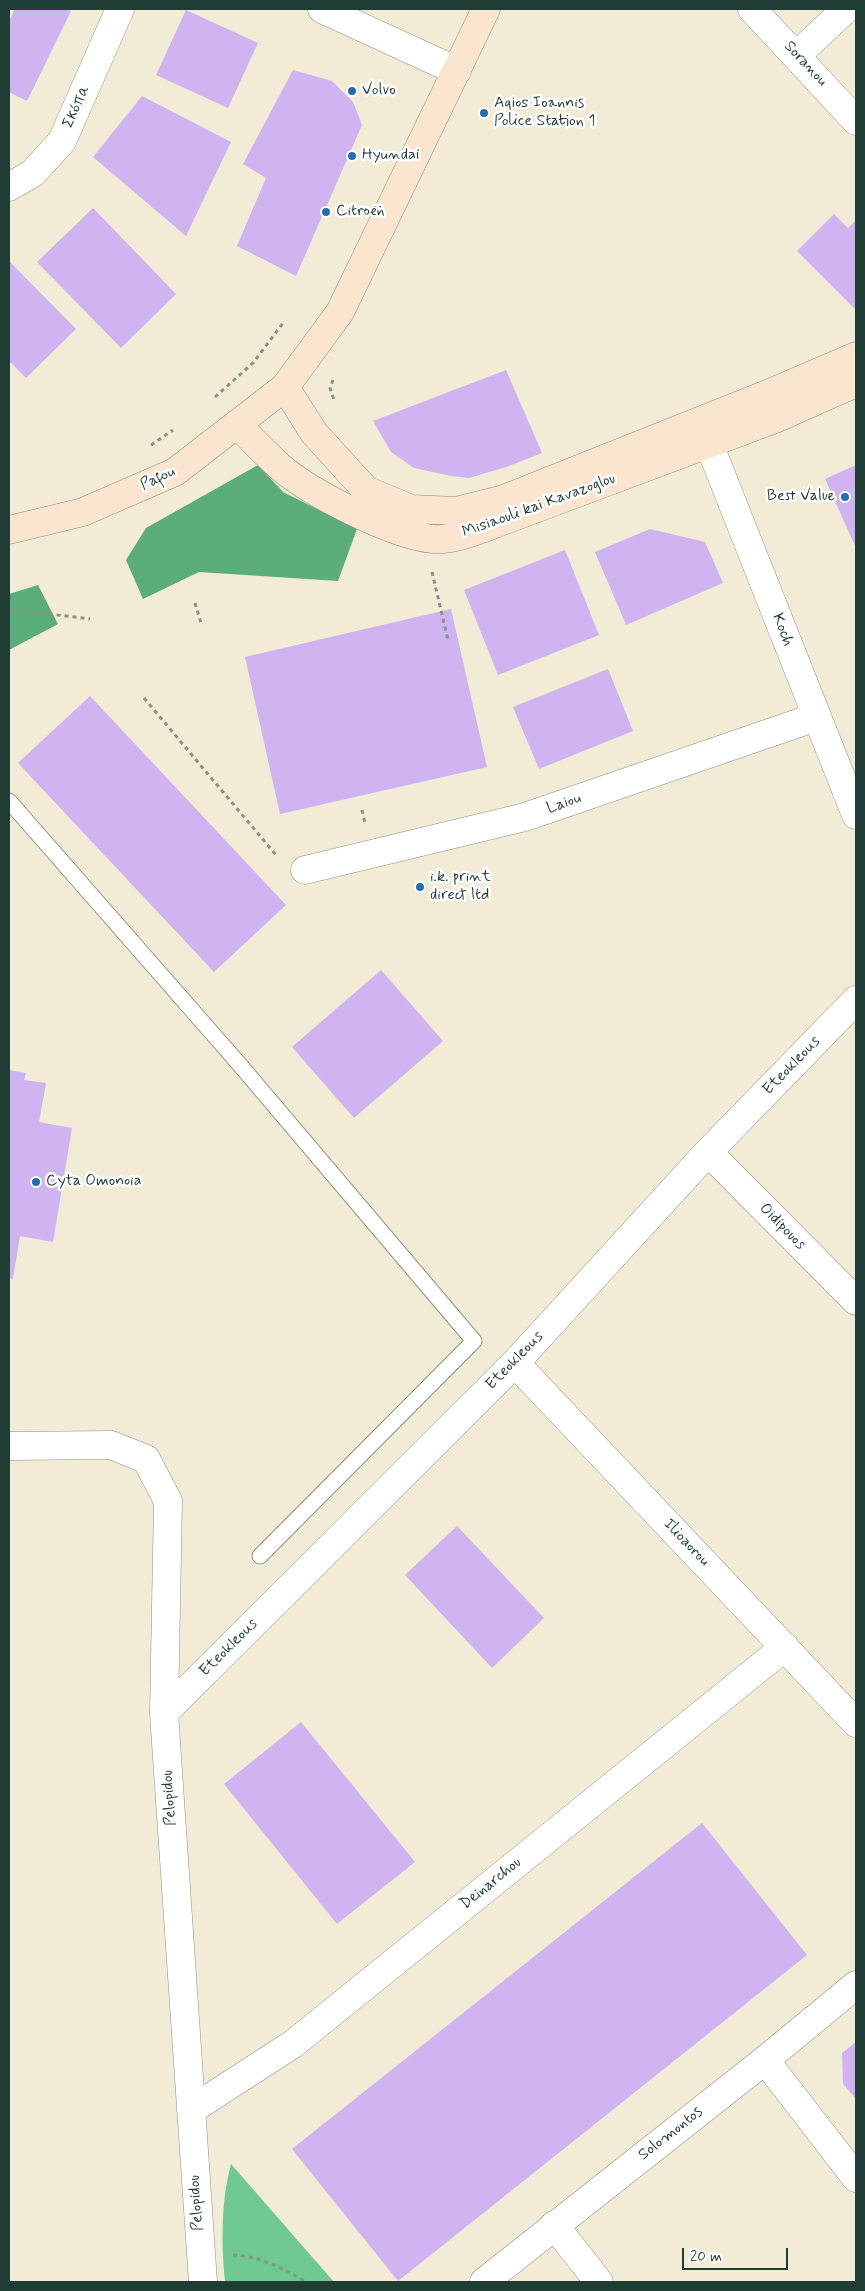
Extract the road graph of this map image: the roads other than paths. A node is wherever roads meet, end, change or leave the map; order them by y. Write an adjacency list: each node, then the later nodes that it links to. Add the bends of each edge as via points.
1 (120, 9): 9 (street, Σκόπα, via 62,141 33,173)
2 (322, 9): 7 (street)
3 (486, 9): 7 (main road, Pafou)
4 (752, 9): 6 (street, Soranou)
5 (846, 9): 6 (street)
6 (797, 55): 8 (street, Soranou)
7 (457, 71): 12 (main road, Pafou, via 340,312)
8 (856, 121)
9 (9, 187)
10 (856, 356): 12 (main road, Misiaouli kai Kavazoglou, via 504,500 456,511 411,509 366,490 314,433)
11 (856, 383): 14 (main road, Misiaouli kai Kavazoglou)
12 (285, 387): 13 (main road, Pafou)
13 (238, 425): 14 (main road, Misiaouli kai Kavazoglou, via 280,467 331,501 390,528 434,539 468,534); 15 (main road, Pafou, via 175,472 83,512)
14 (709, 444): 16 (street, Koch)
15 (9, 530)
16 (816, 717): 18 (street, Koch); 19 (street, Laiou, via 525,818)
17 (9, 801): 25 (lane, via 240,1065 474,1341)
18 (856, 815)
19 (305, 870)
20 (856, 1000): 21 (street, Eteokleous)
21 (708, 1152): 22 (street, Oidipouos); 23 (street, Eteokleous)
22 (856, 1301)
23 (515, 1363): 26 (street, Ilioaorou); 27 (street, Eteokleous)
24 (9, 1446): 27 (street, Pelopidou, via 112,1445 146,1459 168,1501)
25 (260, 1556)
26 (785, 1647): 28 (street, Ilioaorou); 31 (street, Deinarchou, via 293,2044)
27 (164, 1713): 31 (street, Pelopidou)
28 (856, 1723)
29 (856, 1986): 30 (street, Solomontos)
30 (765, 2060): 32 (street); 33 (street, Solomontos)
31 (190, 2110): 34 (street, Pelopidou)
32 (856, 2178)
33 (554, 2225): 35 (street, Solomontos); 36 (street)
34 (203, 2282)
35 (484, 2282)
36 (599, 2282)

